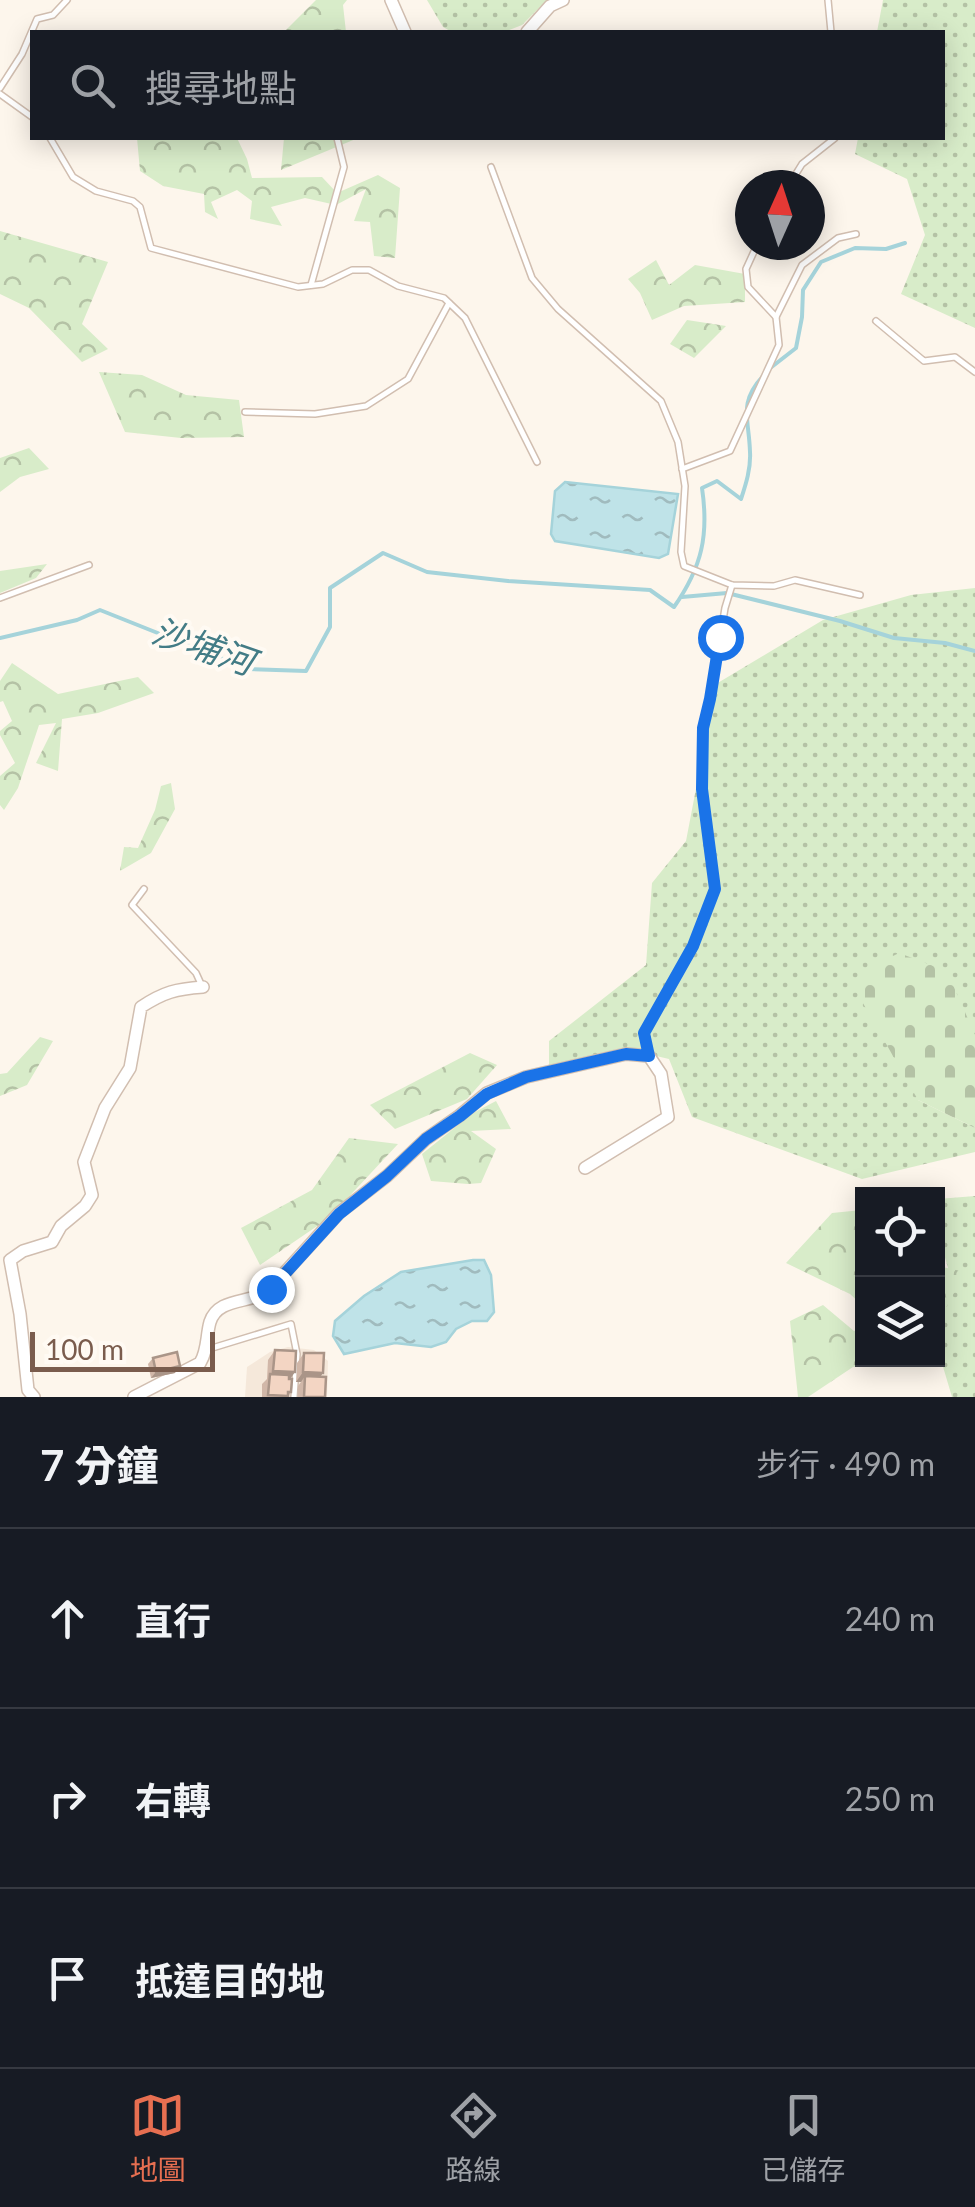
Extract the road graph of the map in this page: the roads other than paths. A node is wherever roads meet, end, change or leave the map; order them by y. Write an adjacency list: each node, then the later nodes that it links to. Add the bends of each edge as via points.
1 (67, 0): 5 (lane, via 53,15 37,18)
2 (390, 0): 6 (street)
3 (562, 0): 7 (street)
4 (828, 0): 8 (lane)
5 (32, 30)
6 (404, 30)
7 (529, 30)
8 (831, 30)
9 (30, 35): 10 (lane)
10 (0, 91): 11 (lane)
11 (30, 114)
12 (51, 140): 19 (lane, via 73,178 140,207 150,248 298,287)
13 (337, 140): 19 (lane, via 344,167)
14 (832, 140): 16 (lane)
15 (491, 167): 26 (lane, via 532,278 661,401)
16 (798, 170)
17 (856, 234): 21 (lane, via 838,238 802,265)
18 (750, 260): 21 (lane, via 748,287)
19 (312, 285): 20 (lane, via 369,270)
20 (449, 303): 24 (lane, via 408,379 366,406 315,414); 25 (lane, via 465,318)
21 (776, 317): 26 (lane, via 779,345 730,451)
22 (876, 321): 23 (lane, via 924,361 955,356)
23 (975, 372)
24 (246, 412)
25 (537, 462)
26 (682, 468): 28 (lane, via 684,566)
27 (89, 566): 30 (lane)
28 (732, 585): 29 (lane, via 795,580); 33 (lane, via 703,728 702,789 715,889 693,946 644,1033)
29 (860, 595)
30 (0, 598)
31 (144, 888): 32 (lane, via 132,904)
32 (202, 987): 36 (street, via 174,989 142,1008 130,1068 84,1162 92,1194 52,1242 10,1260)
33 (649, 1056): 34 (street, via 661,1074 668,1117); 35 (street, via 626,1054 526,1077 487,1094 339,1214 268,1291 218,1309)
34 (585, 1168)
35 (206, 1350): 37 (street, via 197,1365); 38 (lane, via 291,1324)
36 (34, 1397)
37 (134, 1397)
38 (294, 1397)

